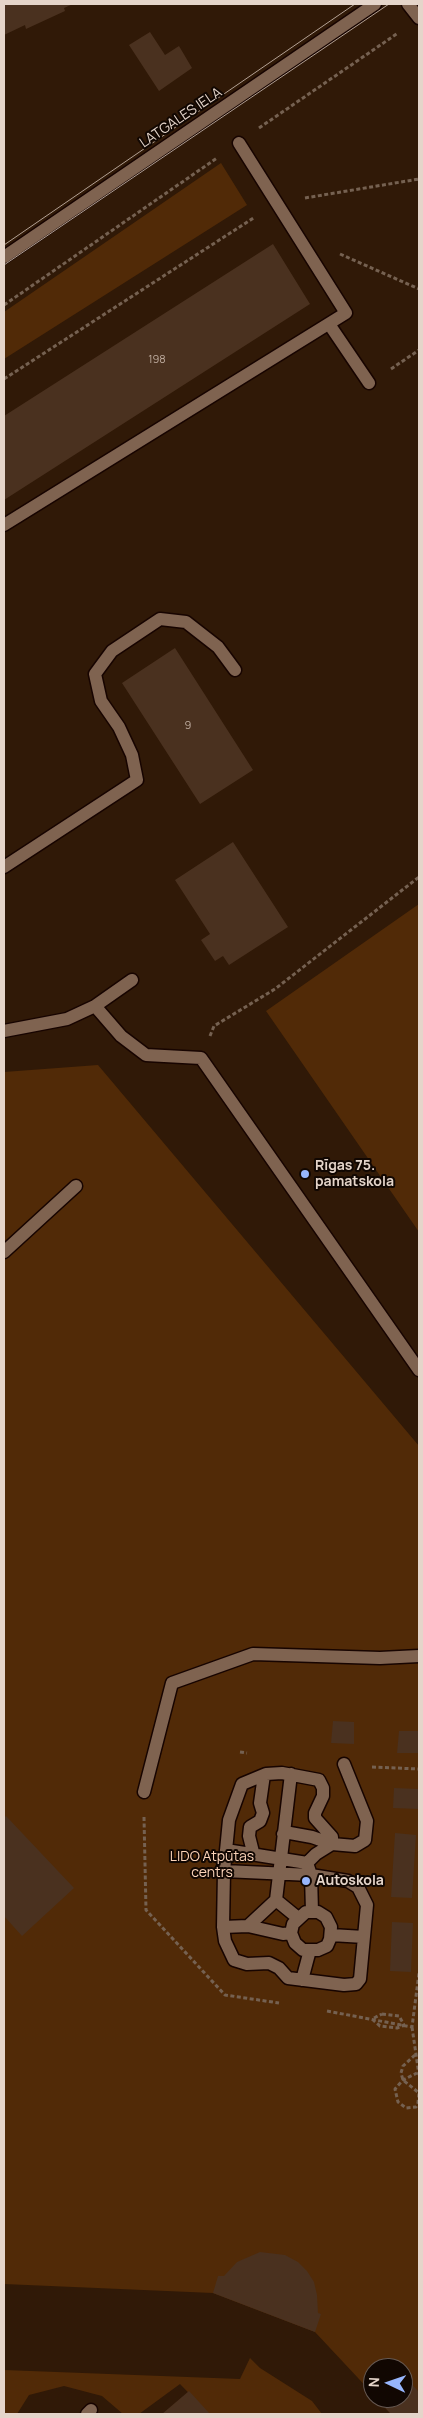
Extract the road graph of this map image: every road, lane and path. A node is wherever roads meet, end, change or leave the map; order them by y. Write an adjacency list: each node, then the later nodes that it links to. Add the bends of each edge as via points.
1 (375, 4): 9 (street, LATGALES IELA)
2 (408, 4): 3 (street)
3 (419, 18)
4 (404, 28): 5 (path)
5 (239, 143): 7 (street); 11 (path)
6 (419, 178): 7 (path)
7 (277, 203): 12 (street, via 346,314); 14 (path)
8 (339, 254): 10 (path)
9 (4, 257)
10 (419, 289)
11 (4, 305)
12 (328, 324): 15 (street); 16 (street)
13 (419, 350): 15 (path)
14 (4, 379)
15 (369, 383)
16 (4, 525)
17 (235, 670): 18 (street, via 218,647 186,622 160,619 112,651 95,674 101,701 119,727 132,755 137,780)
18 (4, 867)
19 (419, 877): 23 (path, via 274,989 214,1026)
20 (132, 980): 21 (street)
21 (95, 1006): 22 (street, via 67,1019); 23 (street, via 121,1036 146,1055)
22 (4, 1031)
23 (201, 1058): 26 (street)
24 (76, 1186): 25 (street)
25 (4, 1252)
26 (419, 1370)
27 (419, 1656): 31 (street, via 253,1654 172,1683)
28 (344, 1764): 33 (street, via 367,1821 365,1840 355,1846)
29 (291, 1774): 30 (street); 32 (street); 33 (street, via 319,1780 323,1796 315,1818 332,1837)
30 (264, 1775): 34 (street, via 242,1784 229,1820); 35 (street, via 260,1803 264,1813 260,1821 250,1827)
31 (144, 1792)
32 (283, 1834): 33 (street, via 312,1837); 36 (street)
33 (332, 1844): 37 (street, via 316,1854)
34 (226, 1850): 35 (street); 38 (street)
35 (253, 1852): 36 (street)
36 (280, 1858): 37 (street); 39 (street)
37 (309, 1869): 39 (street); 41 (street); 47 (street, via 358,1887 367,1905)
38 (224, 1870): 39 (street); 44 (street)
39 (279, 1874): 40 (street)
40 (276, 1900): 42 (street); 43 (street)
41 (312, 1912): 42 (street); 46 (street, via 326,1917)
42 (298, 1918): 45 (street)
43 (248, 1926): 44 (street); 45 (street)
44 (223, 1927): 49 (street, via 225,1941 234,1960 247,1964 269,1963 288,1978)
45 (290, 1933): 48 (street, via 295,1944 303,1950)
46 (331, 1935): 47 (street); 48 (street, via 327,1946)
47 (364, 1937): 49 (street, via 360,1979 356,1984)
48 (310, 1950): 49 (street)
49 (302, 1980)
50 (412, 2027): 52 (path)
51 (397, 2028): 51 (path, via 380,2026 372,2019 382,2014 399,2016 404,2024)
52 (415, 2055): 53 (path); 54 (path, via 404,2066)
53 (418, 2074): 54 (path)
54 (403, 2080): 54 (path, via 395,2089 398,2102 406,2108 416,2106 419,2092)

